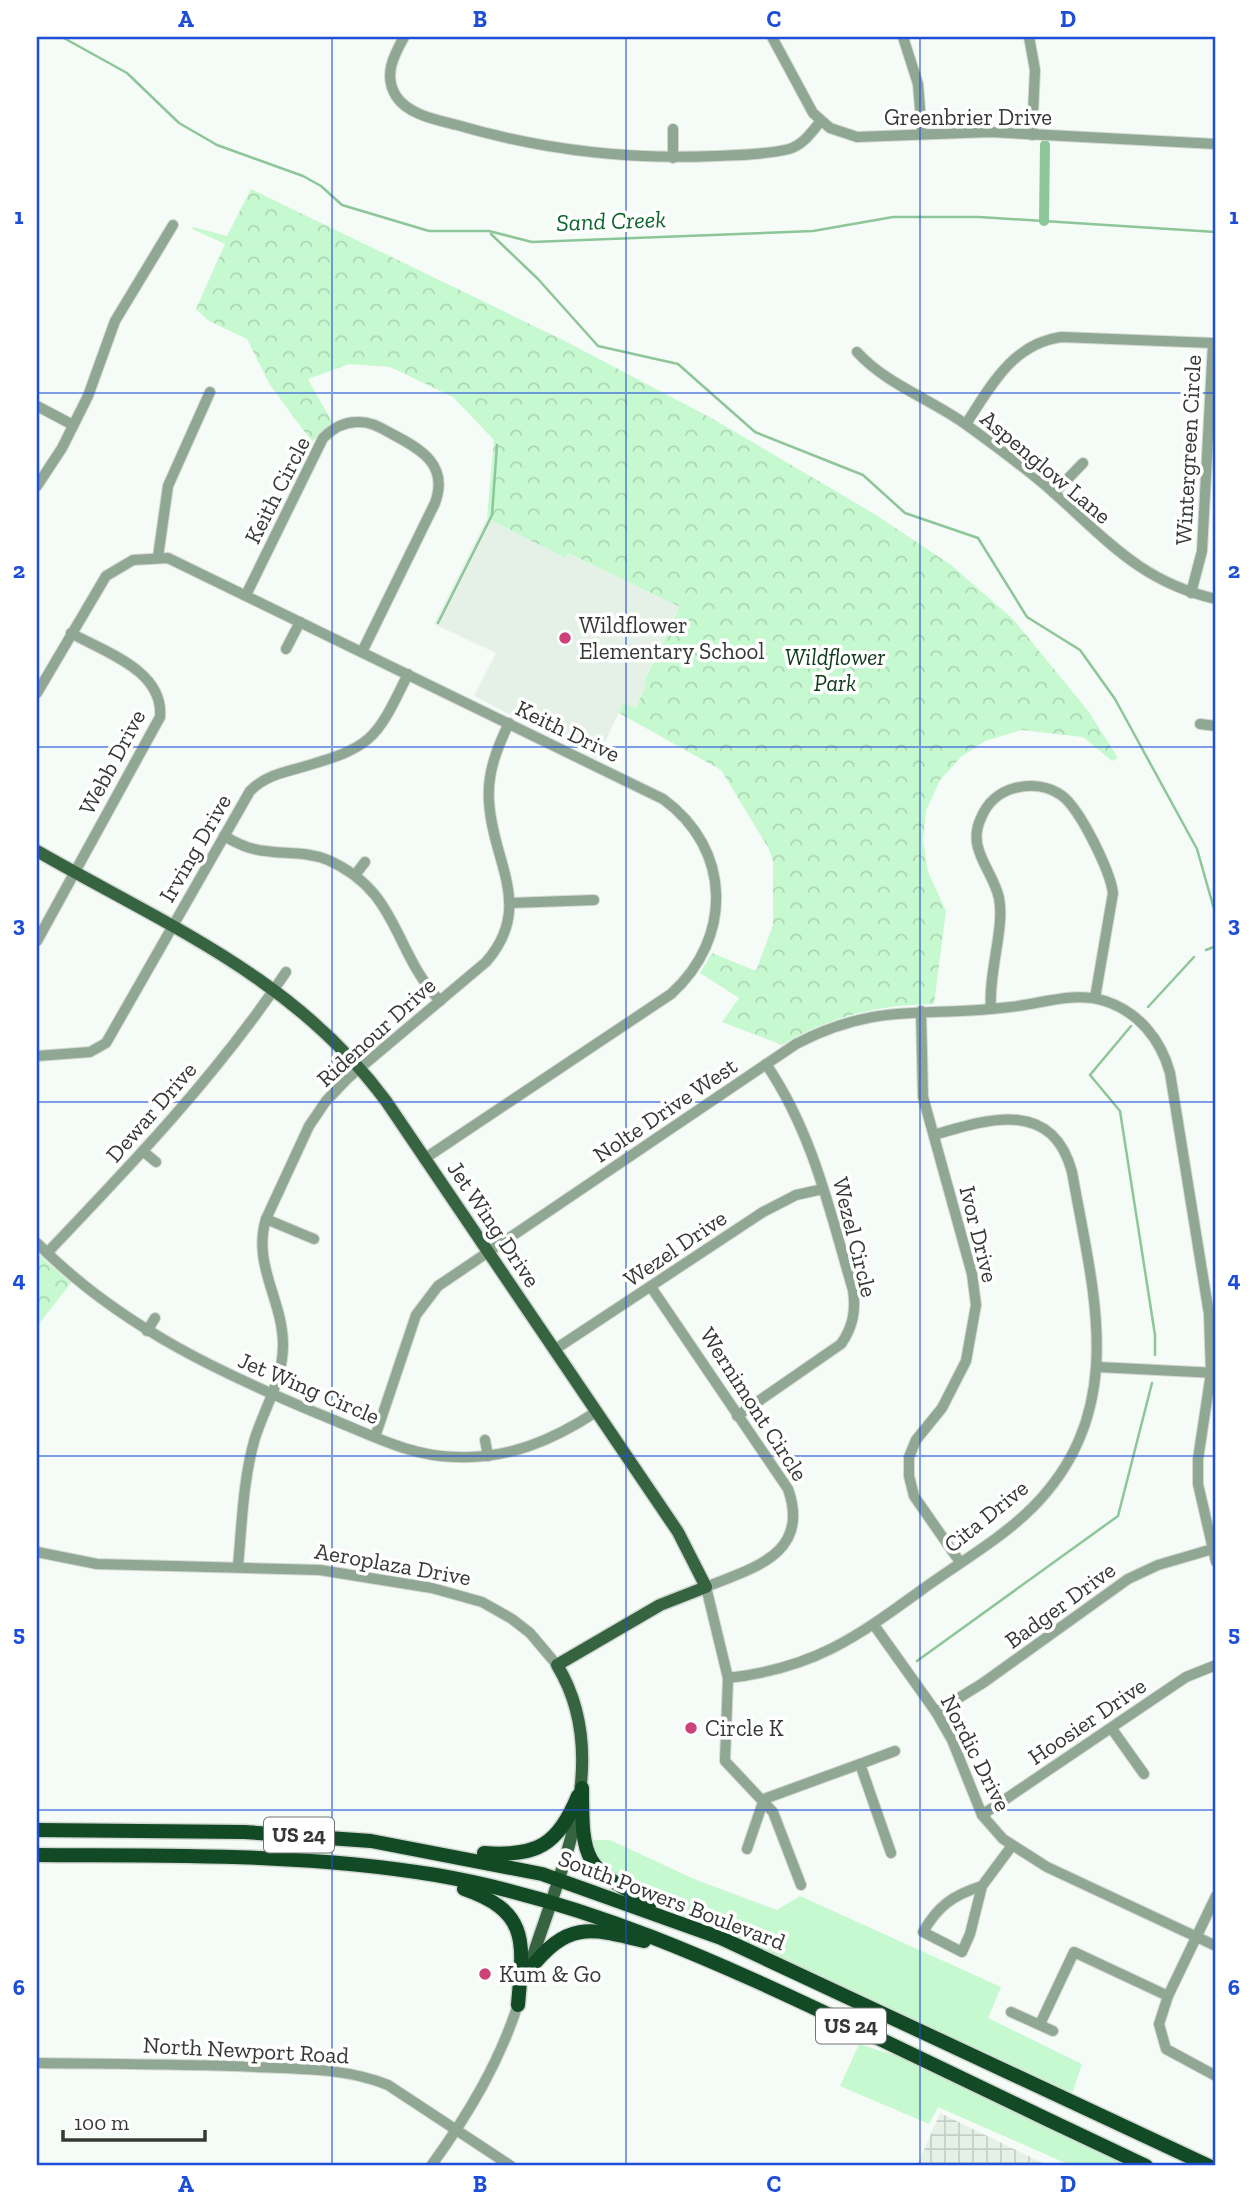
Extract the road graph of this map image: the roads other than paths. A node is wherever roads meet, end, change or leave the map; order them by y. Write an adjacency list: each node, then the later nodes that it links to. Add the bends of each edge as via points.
1 (404, 37): 5 (street, via 391,62)
2 (772, 37): 7 (street)
3 (903, 37): 9 (street, via 918,84)
4 (1029, 37): 10 (street, via 1035,70)
5 (394, 92): 6 (street); 12 (street, via 408,107 431,117 511,140 587,153)
6 (383, 98)
7 (820, 122): 9 (street, Greenbrier Drive, via 857,137); 12 (street, via 789,149)
8 (673, 129): 12 (street)
9 (922, 134): 10 (street, Greenbrier Drive)
10 (1032, 135): 11 (street, Greenbrier Drive)
11 (1216, 144)
12 (673, 158)
13 (173, 225): 18 (street, via 115,321 95,380)
14 (857, 352): 17 (street, Aspenglow Lane, via 871,368)
15 (210, 392): 23 (street, via 168,486)
16 (37, 406): 18 (street)
17 (966, 424): 19 (street, Wintergreen Circle, via 1011,360 1040,342 1061,337 1213,343); 22 (street, Aspenglow Lane)
18 (73, 425): 21 (street)
19 (1212, 430): 24 (street, Wintergreen Circle, via 1202,551)
20 (1083, 463): 22 (street)
21 (37, 486)
22 (1054, 493): 24 (street, Aspenglow Lane, via 1122,556)
23 (158, 557): 25 (street, Keith Drive, via 180,562); 28 (street, Keith Drive, via 123,564 106,576)
24 (1191, 593): 26 (street, Aspenglow Lane)
25 (246, 595): 27 (street, Keith Drive); 30 (street, Keith Circle, via 323,438 346,423 377,426 428,454 439,483 435,503)
26 (1216, 599)
27 (300, 622): 29 (street); 30 (street, Keith Drive)
28 (71, 633): 32 (street, Keith Drive); 39 (street, Webb Drive, via 141,673 156,689 161,707 156,728)
29 (286, 649)
30 (362, 652): 31 (street, Keith Drive)
31 (408, 674): 33 (street, Keith Drive); 36 (street, Irving Drive, via 386,720 372,737 347,754 257,784)
32 (37, 693)
33 (509, 723): 42 (street, Ridenour Drive, via 492,765 488,799); 56 (street, Keith Drive, via 663,799 683,816 712,867 715,920 700,961 671,994)
34 (1200, 724): 35 (street)
35 (1216, 726)
36 (224, 836): 40 (street, via 251,849 315,856); 43 (street, Irving Drive)
37 (37, 851): 39 (main road, Jet Wing Drive)
38 (365, 862): 40 (street)
39 (74, 872): 43 (main road, Jet Wing Drive); 44 (street, Webb Drive)
40 (355, 875): 48 (street, via 388,910 412,966)
41 (594, 900): 42 (street)
42 (510, 904): 48 (street, Ridenour Drive, via 509,921 496,951)
43 (172, 926): 46 (main road, Jet Wing Drive); 51 (street, Irving Drive, via 106,1043 90,1052)
44 (37, 941)
45 (286, 972): 46 (street, Dewar Drive)
46 (274, 988): 53 (main road, Jet Wing Drive, via 307,1014); 55 (street, Dewar Drive)
47 (1095, 998): 49 (street, Nolte Drive West); 49 (street, via 1113,893 1111,881 1068,801 1043,788 1022,786 1001,793 988,805 976,835 978,852 999,903 990,975); 69 (street, via 1140,1021 1158,1041 1168,1064 1209,1314)
48 (439, 1001): 53 (street, Ridenour Drive)
49 (991, 1009): 50 (street, Nolte Drive West)
50 (921, 1011): 52 (street, Nolte Drive West, via 883,1013 847,1022 814,1035); 54 (street, Ivor Drive, via 922,1088)
51 (37, 1056)
52 (766, 1064): 58 (street, Wezel Circle, via 808,1137); 62 (street, Nolte Drive West)
53 (360, 1069): 56 (main road, Jet Wing Drive); 59 (street, Ridenour Drive, via 336,1089 313,1119)
54 (934, 1135): 68 (street, Cita Drive, via 987,1119 1013,1118 1041,1128 1064,1150 1088,1261); 78 (street, Ivor Drive, via 972,1274 976,1305 966,1361 942,1408 916,1440 909,1457 909,1476 914,1496)
55 (144, 1152): 57 (street); 63 (street, Dewar Drive)
56 (424, 1159): 62 (main road, Jet Wing Drive)
57 (156, 1162)
58 (823, 1189): 64 (street, Wezel Drive, via 774,1206); 72 (street, Wezel Circle, via 853,1290 855,1311 848,1334 830,1353)
59 (267, 1219): 60 (street); 70 (street, Ridenour Drive, via 262,1256 283,1344)
60 (314, 1239)
61 (37, 1243): 63 (street, Jet Wing Circle)
62 (488, 1252): 67 (main road, Jet Wing Drive); 73 (street, Nolte Drive West, via 438,1286 423,1303)
63 (47, 1253): 66 (street, Jet Wing Circle)
64 (651, 1287): 67 (street, Wezel Drive); 72 (street, Wernimont Circle)
65 (155, 1318): 66 (street)
66 (147, 1331): 70 (street, Jet Wing Circle)
67 (554, 1350): 71 (main road, Jet Wing Drive)
68 (1098, 1367): 69 (street); 78 (street, Cita Drive, via 1086,1423 1057,1479 1020,1518)
69 (1213, 1373): 76 (street, via 1198,1472 1200,1499)
70 (272, 1395): 73 (street, Jet Wing Circle); 80 (street, Ridenour Drive, via 251,1456)
71 (596, 1412): 75 (street, Jet Wing Circle, via 543,1442); 81 (main road, Jet Wing Drive, via 678,1532)
72 (737, 1416): 81 (street, Wernimont Circle, via 788,1489 793,1522 786,1542 766,1562)
73 (375, 1437): 75 (street, Jet Wing Circle, via 439,1456)
74 (485, 1440): 75 (street)
75 (488, 1456)
76 (1214, 1548): 79 (street); 86 (street, Badger Drive, via 1148,1568 1128,1579)
77 (37, 1552): 80 (street, Aeroplaza Drive, via 97,1564)
78 (960, 1562): 82 (street, Cita Drive)
79 (1216, 1562)
80 (238, 1566): 83 (street, Aeroplaza Drive, via 338,1572 464,1596 512,1619)
81 (706, 1587): 83 (main road, Wernimont Circle, via 660,1605); 85 (street, Jet Wing Drive)
82 (874, 1625): 85 (street, Cita Drive, via 794,1667); 86 (street, Nordic Drive)
83 (557, 1665): 91 (main road, Aeroplaza Drive, via 569,1684 581,1721)
84 (1216, 1665): 87 (street, Hoosier Drive, via 1186,1677)
85 (728, 1678): 92 (street, Jet Wing Drive, via 725,1761)
86 (936, 1712): 93 (street, Nordic Drive)
87 (1112, 1728): 90 (street); 93 (street, Hoosier Drive)
88 (895, 1751): 89 (street)
89 (860, 1764): 92 (street); 98 (street)
90 (1144, 1774)
91 (582, 1788): 95 (highway, via 567,1824 537,1849 500,1854); 101 (main road, Aeroplaza Drive); 107 (highway, via 582,1840 597,1870)
92 (764, 1799): 97 (street); 102 (street)
93 (982, 1815): 96 (street, Nordic Drive)
94 (37, 1830): 95 (highway, South Powers Boulevard / US 24, via 244,1832)
95 (410, 1846): 101 (highway, South Powers Boulevard / US 24)
96 (1011, 1847): 103 (street); 106 (street, Nordic Drive)
97 (747, 1849)
98 (891, 1853)
99 (37, 1855): 100 (highway, South Powers Boulevard / US 24, via 259,1858)
100 (395, 1869): 105 (highway, South Powers Boulevard / US 24); 112 (highway, via 483,1895 510,1915 522,1941)
101 (557, 1879): 105 (main road, Aeroplaza Drive); 107 (highway, South Powers Boulevard / US 24)
102 (800, 1885)
103 (982, 1886): 103 (street, via 962,1952 923,1933 937,1909)
104 (1216, 1896): 106 (street)
105 (550, 1902): 109 (highway, South Powers Boulevard / US 24, via 641,1931); 110 (main road, Aeroplaza Drive)
106 (1197, 1936): 108 (street, Nordic Drive); 111 (street)
107 (721, 1938): 122 (highway, South Powers Boulevard / US 24)
108 (1216, 1946)
109 (724, 1965): 110 (highway, via 663,1945 586,1930 555,1941); 121 (highway, South Powers Boulevard / US 24)
110 (529, 1970): 112 (street, Aeroplaza Drive)
111 (1168, 1996): 114 (street, via 1074,1952); 117 (street, via 1159,2024 1166,2049)
112 (518, 2005): 118 (street, Aeroplaza Drive, via 494,2066)
113 (1011, 2012): 114 (street)
114 (1040, 2024): 115 (street)
115 (1054, 2031)
116 (37, 2063): 118 (street, North Newport Road, via 340,2071 388,2085)
117 (1216, 2076)
118 (457, 2130): 119 (street, Aeroplaza Drive); 120 (street, North Newport Road)
119 (431, 2166)
120 (511, 2166)
121 (1146, 2166)
122 (1209, 2166)

